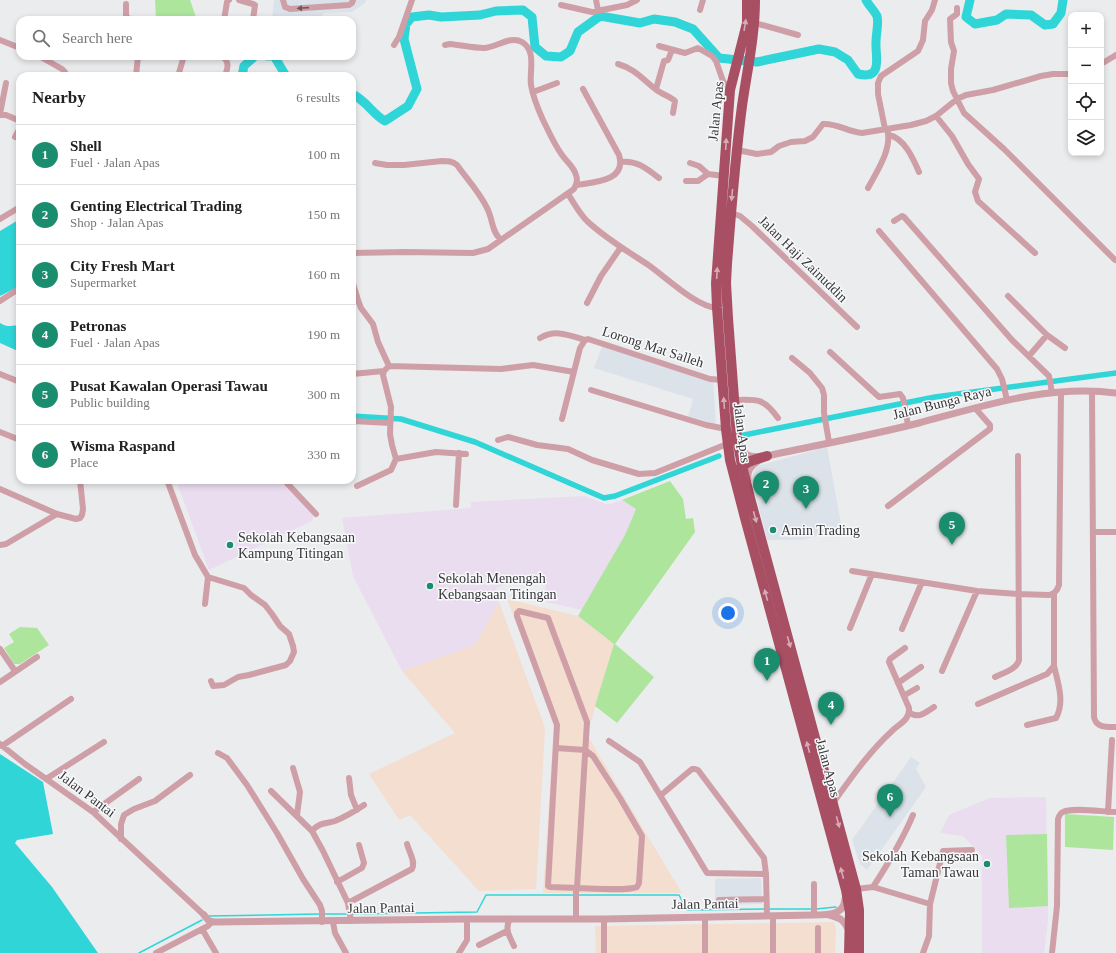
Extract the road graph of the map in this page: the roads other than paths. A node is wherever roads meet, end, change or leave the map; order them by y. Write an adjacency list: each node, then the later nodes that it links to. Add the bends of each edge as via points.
1 (229, 0): 18 (street)
2 (239, 0): 19 (street, via 255,5)
3 (284, 0): 4 (street, one-way to 3, via 349,5 290,9 285,7)
4 (353, 0)
5 (412, 0): 23 (street)
6 (596, 0): 15 (street)
7 (637, 0): 15 (street, via 627,5)
8 (703, 0): 16 (street)
9 (747, 0): 28 (highway, Jalan Apas, one-way to 9)
10 (755, 0): 20 (highway, Jalan Apas)
11 (935, 0): 54 (street, via 925,21 923,40 918,51 881,76 878,83 878,94)
12 (126, 4): 17 (street)
13 (561, 5): 15 (street, via 588,12)
14 (957, 8): 47 (street, via 957,14 950,19 954,51 950,77)
15 (598, 10)
16 (700, 10)
17 (127, 16)
18 (225, 16)
19 (254, 16)
20 (755, 23): 21 (street); 28 (highway, Jalan Apas)
21 (798, 35)
22 (0, 40): 25 (street)
23 (394, 45)
24 (445, 45): 46 (street, via 484,48 516,40 522,42 530,50)
25 (16, 46)
26 (659, 46): 27 (street)
27 (672, 50): 44 (street, via 668,60 664,61); 45 (street, via 685,53 698,48 712,56)
28 (745, 52): 45 (highway, Jalan Apas, via 734,72); 48 (highway, Jalan Apas)
29 (1116, 55): 34 (street)
30 (46, 60): 36 (street)
31 (138, 60): 37 (street)
32 (183, 60): 38 (street)
33 (227, 60): 39 (street)
34 (1104, 62)
35 (618, 64): 44 (street, via 632,69)
36 (65, 72)
37 (136, 72)
38 (179, 72)
39 (226, 72)
40 (1068, 74): 47 (street, via 1040,76)
41 (6, 83): 50 (street)
42 (556, 83): 46 (street)
43 (583, 88): 56 (street)
44 (656, 89): 49 (street, via 674,99)
45 (730, 90): 53 (highway, Jalan Apas)
46 (533, 92): 64 (street, via 549,134 563,157 575,170)
47 (957, 99): 51 (street); 76 (street, via 964,113 1004,149)
48 (743, 101): 53 (highway, via 734,105 730,126); 55 (highway, Jalan Apas)
49 (674, 113)
50 (0, 114): 52 (street)
51 (936, 116): 54 (street); 75 (street, via 978,175 975,192 978,201)
52 (16, 120)
53 (727, 128): 61 (highway, Jalan Apas, one-way to 53)
54 (887, 131): 55 (street, via 862,133 823,124 813,137 779,146 771,152 757,154); 59 (street, via 900,140); 65 (street, via 886,149)
55 (737, 150): 68 (highway, Jalan Apas, one-way to 68)
56 (621, 162): 62 (street, via 633,162); 64 (street, via 616,174 610,178)
57 (375, 163): 72 (street, via 393,166 453,162 485,203 495,234)
58 (690, 163): 60 (street, via 699,166)
59 (919, 172)
60 (708, 174): 61 (street); 63 (street, via 698,181)
61 (724, 176): 82 (highway, Jalan Apas, one-way to 61, via 717,269)
62 (659, 178)
63 (686, 180)
64 (577, 185): 66 (street)
65 (868, 188)
66 (568, 194): 72 (street); 73 (street, via 587,221)
67 (16, 209): 69 (street)
68 (731, 213): 83 (highway, Jalan Apas, via 726,276); 84 (street, Jalan Haji Zainuddin, via 740,216 752,226)
69 (1, 216)
70 (894, 221): 91 (street, via 899,216 904,217)
71 (879, 232): 106 (street, via 997,369)
72 (500, 240): 74 (street, via 488,249 473,253)
73 (621, 247): 81 (street, via 601,276); 82 (street, via 691,297 710,308)
74 (356, 253)
75 (1035, 253)
76 (1115, 260)
77 (16, 291): 80 (street)
78 (356, 294): 93 (street, via 359,304 373,324)
79 (1008, 296): 85 (street)
80 (0, 301)
81 (587, 303)
82 (717, 308): 88 (highway, Jalan Apas)
83 (728, 318): 88 (highway, via 725,325 727,345 724,348); 105 (highway, Jalan Apas)
84 (857, 327)
85 (1047, 335): 89 (street); 91 (street)
86 (540, 338): 87 (street, via 555,333)
87 (585, 340): 95 (street, Lorong Mat Salleh, via 580,348); 99 (street, Lorong Mat Salleh, via 710,379)
88 (720, 347): 99 (highway, Jalan Apas)
89 (1065, 348)
90 (830, 352): 112 (street, via 878,397 900,394)
91 (1029, 356): 103 (street, via 1049,376)
92 (792, 358): 118 (street, via 810,373 822,388)
93 (389, 366): 94 (street); 95 (street, via 501,368 533,365)
94 (384, 371): 97 (street); 111 (street, via 384,382 391,407)
95 (574, 372): 109 (street, Lorong Mat Salleh)
96 (0, 374): 98 (street)
97 (356, 374)
98 (16, 380)
99 (722, 380): 113 (highway, Jalan Apas, one-way to 99)
100 (592, 390): 113 (street)
101 (1092, 391): 102 (street, Jalan Bunga Raya); 104 (street, Jalan Bunga Raya); 137 (street)
102 (1061, 392): 103 (street, Jalan Bunga Raya); 146 (street, via 1059,585)
103 (1052, 393): 106 (street, Jalan Bunga Raya)
104 (1116, 393)
105 (734, 400): 108 (street, via 760,401 770,406); 116 (highway, Jalan Apas)
106 (1007, 400): 107 (street, Jalan Bunga Raya)
107 (974, 408): 112 (street, Jalan Bunga Raya); 134 (street, via 990,425 990,429)
108 (778, 418)
109 (562, 419)
110 (356, 421): 111 (street)
111 (390, 422): 124 (street)
112 (908, 425): 118 (street, Jalan Bunga Raya)
113 (726, 429): 119 (highway, Jalan Apas)
114 (0, 432): 115 (street)
115 (16, 438)
116 (737, 438): 122 (street, via 741,450 750,457); 125 (highway, Jalan Apas)
117 (498, 440): 119 (street, via 508,437 537,445 568,449 592,460 639,474 655,473)
118 (829, 442): 122 (street, Jalan Bunga Raya)
119 (728, 444): 126 (highway, Jalan Apas)
120 (459, 453): 121 (street); 124 (street, via 436,452); 133 (street)
121 (466, 454)
122 (772, 455): 125 (highway); 132 (street, via 750,468)
123 (1018, 456): 145 (street)
124 (396, 460): 130 (street, via 391,470)
125 (742, 466): 126 (highway, via 738,471); 132 (highway, Jalan Apas)
126 (736, 483): 201 (highway, Jalan Apas, one-way to 126)
127 (80, 484): 135 (street, via 83,509 80,518 76,520)
128 (169, 484): 142 (street, via 195,555)
129 (288, 484): 136 (street)
130 (357, 486)
131 (0, 489): 135 (street)
132 (750, 498): 183 (highway, Jalan Apas, one-way to 183)
133 (456, 505)
134 (888, 506)
135 (57, 514): 139 (street)
136 (316, 514)
137 (1094, 532): 138 (street); 168 (street, via 1094,717 1101,726)
138 (1116, 532)
139 (0, 545)
140 (852, 571): 141 (street)
141 (872, 574): 143 (street); 148 (street)
142 (208, 577): 147 (street); 158 (street, via 244,588 265,605 289,634 294,646 290,661 280,667 238,677 224,685 213,686)
143 (922, 582): 144 (street); 149 (street)
144 (977, 591): 145 (street); 156 (street)
145 (1018, 594): 146 (street); 157 (street, via 1018,664)
146 (1054, 594): 153 (street)
147 (205, 604)
148 (850, 628)
149 (902, 628)
150 (0, 648): 155 (street)
151 (905, 648): 160 (street, via 889,662)
152 (37, 657): 155 (street)
153 (1054, 666): 164 (street, via 1047,674); 167 (street, via 1060,697 1058,714 1056,718)
154 (921, 667): 160 (street)
155 (15, 671): 159 (street)
156 (942, 671)
157 (995, 677)
158 (211, 681)
159 (0, 682)
160 (898, 683): 162 (street)
161 (916, 688): 162 (street)
162 (905, 696): 166 (street)
163 (70, 699): 172 (street)
164 (978, 704)
165 (934, 707): 166 (street, via 917,716)
166 (910, 713): 183 (street, via 908,718 864,761)
167 (1026, 725)
168 (1116, 727)
169 (1112, 740): 187 (street)
170 (609, 741): 182 (street, via 640,762)
171 (104, 742): 179 (street)
172 (1, 745): 179 (street, Jalan Pantai)
173 (556, 748): 174 (street); 174 (street, via 557,726 517,616 519,611 544,616 551,622 587,722); 200 (street, via 548,886)
174 (585, 750): 200 (street); 200 (street, via 600,766 639,830 642,842 637,887)
175 (218, 753): 215 (street, via 227,758 247,785 285,846 320,905)
176 (293, 768): 189 (street, via 300,792)
177 (190, 775): 192 (street, via 155,801 124,815)
178 (349, 778): 185 (street, via 351,795)
179 (46, 779): 186 (street, Jalan Pantai)
180 (140, 779): 186 (street)
181 (271, 791): 189 (street)
182 (661, 795): 196 (street, via 707,873); 196 (street, via 692,769 698,770 764,858)
183 (833, 803): 201 (highway, Jalan Apas, one-way to 201)
184 (364, 805): 185 (street)
185 (357, 810): 191 (street, via 316,826)
186 (94, 812): 192 (street, Jalan Pantai)
187 (1108, 812): 188 (street); 235 (street, via 1071,810 1061,813 1058,819 1057,906)
188 (1116, 812)
189 (297, 815): 191 (street)
190 (913, 815): 199 (street, via 904,836)
191 (312, 831): 197 (street)
192 (121, 839): 210 (street, Jalan Pantai)
193 (407, 844): 205 (street, via 413,861 412,869)
194 (359, 845): 197 (street, via 364,863 362,868)
195 (972, 850): 204 (street, via 943,850)
196 (766, 874): 203 (street)
197 (337, 882): 205 (street)
198 (814, 884): 206 (street)
199 (874, 887): 201 (street); 204 (street)
200 (577, 890): 216 (street)
201 (851, 890): 208 (street, via 841,911); 221 (highway, Jalan Apas); 233 (highway, Jalan Apas, via 859,910)
202 (719, 900): 203 (street)
203 (766, 902): 207 (street)
204 (930, 904): 234 (street, via 929,936)
205 (349, 906): 211 (street)
206 (814, 913): 207 (street, Jalan Pantai); 208 (street, Jalan Pantai)
207 (769, 915): 209 (street, Jalan Pantai); 230 (street)
208 (829, 915): 221 (street, via 843,920)
209 (705, 917): 214 (street, Jalan Pantai); 229 (street)
210 (208, 919): 215 (street, Jalan Pantai); 219 (street, via 208,926)
211 (351, 919): 212 (street, Jalan Pantai); 217 (street, Jalan Pantai)
212 (467, 919): 213 (street, Jalan Pantai); 227 (street, via 467,940)
213 (510, 919): 216 (street, Jalan Pantai); 220 (street)
214 (604, 919): 216 (street, Jalan Pantai); 228 (street)
215 (322, 920): 217 (street, Jalan Pantai)
216 (576, 920)
217 (333, 922): 226 (street, via 335,933)
218 (818, 928): 231 (street)
219 (202, 929): 224 (street); 225 (street)
220 (507, 931): 222 (street); 223 (street)
221 (850, 933): 232 (highway, Jalan Apas)
222 (479, 945)
223 (514, 946)
224 (156, 953)
225 (216, 953)
226 (346, 953)
227 (459, 953)
228 (604, 953)
229 (705, 953)
230 (773, 953)
231 (818, 953)
232 (849, 953)
233 (859, 953)
234 (923, 953)
235 (1052, 953)

